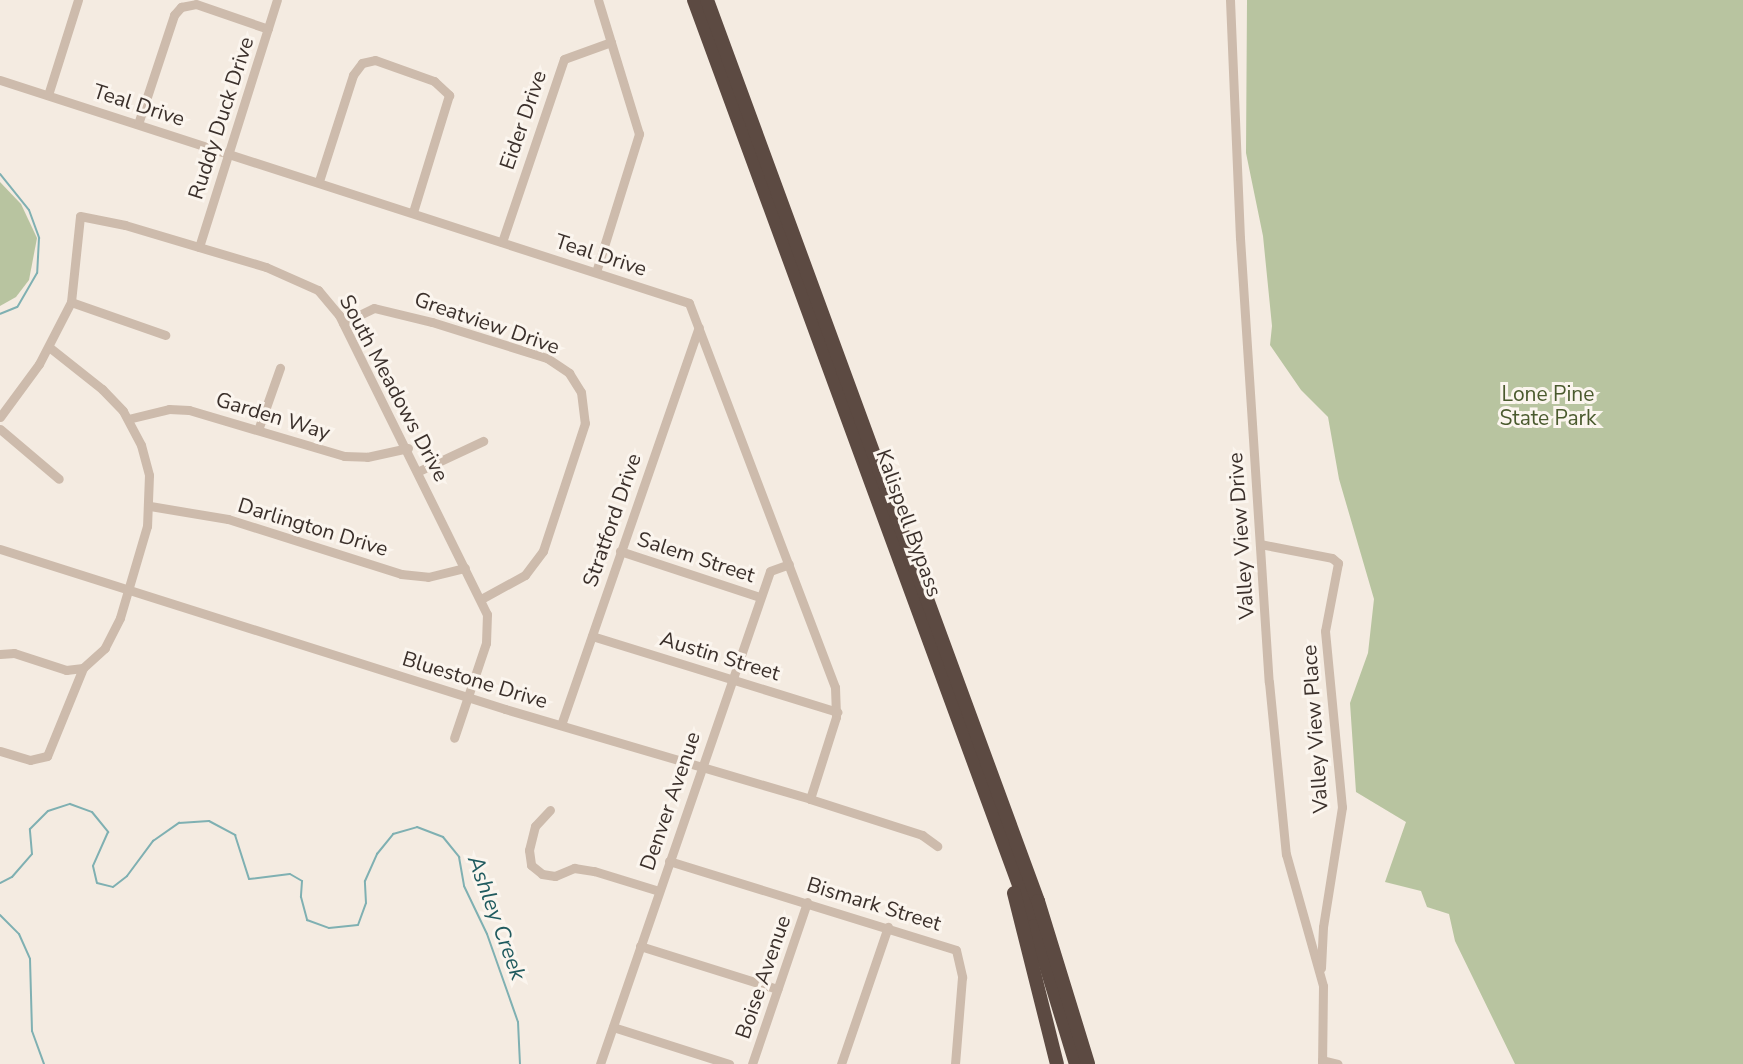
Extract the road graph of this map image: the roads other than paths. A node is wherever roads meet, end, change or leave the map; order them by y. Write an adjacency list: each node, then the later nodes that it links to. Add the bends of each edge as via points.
1 (78, 0): 10 (street)
2 (277, 0): 7 (street, Ruddy Duck Drive)
3 (598, 0): 8 (street)
4 (694, 0): 53 (highway, Kalispell Bypass)
5 (707, 0): 71 (highway, Kalispell Bypass, via 1038,901)
6 (1230, 0): 33 (street, Valley View Drive)
7 (268, 29): 11 (street, via 196,4 181,7 174,15); 12 (street, Ruddy Duck Drive)
8 (611, 42): 15 (street, Eider Drive, via 564,59); 17 (street, via 639,134)
9 (0, 80): 10 (street, Teal Drive)
10 (48, 95): 11 (street, Teal Drive)
11 (138, 124): 12 (street, Teal Drive)
12 (229, 153): 13 (street, Teal Drive); 16 (street, Ruddy Duck Drive)
13 (319, 182): 14 (street, Teal Drive); 14 (street, via 353,75 362,63 375,60 434,81 449,95)
14 (413, 212): 15 (street, Teal Drive)
15 (502, 242): 17 (street, Teal Drive)
16 (199, 247): 18 (street, South Meadows Drive, via 80,216); 19 (street, South Meadows Drive, via 304,281 324,296)
17 (596, 272): 20 (street, Teal Drive, via 689,303)
18 (71, 302): 21 (street); 22 (street)
19 (342, 323): 29 (street, South Meadows Drive); 40 (street, Greatview Drive, via 374,308 432,321 547,358 565,369 581,392 586,415 582,439 543,551 525,575)
20 (699, 327): 35 (street, Stratford Drive); 36 (street, Teal Drive)
21 (165, 335)
22 (49, 347): 24 (street); 25 (street, via 102,389)
23 (280, 368): 27 (street)
24 (0, 416)
25 (128, 419): 27 (street, Garden Way, via 169,409 189,410); 32 (street, via 146,460)
26 (0, 429): 31 (street)
27 (258, 430): 29 (street, Garden Way, via 352,457)
28 (483, 441): 30 (street)
29 (408, 448): 30 (street, South Meadows Drive)
30 (419, 471): 37 (street, South Meadows Drive)
31 (59, 479)
32 (150, 506): 37 (street, Darlington Drive, via 228,519 401,574 428,577); 38 (street)
33 (1260, 544): 60 (street, Valley View Drive, via 1283,833 1293,883); 60 (street, Valley View Place, via 1332,558 1338,563 1325,632 1342,807 1323,927)
34 (0, 549): 38 (street, Bluestone Drive)
35 (620, 550): 39 (street, Salem Street); 41 (street, Stratford Drive)
36 (789, 564): 39 (street, Denver Avenue, via 770,571); 46 (street, Teal Drive, via 832,676)
37 (465, 568): 40 (street, South Meadows Drive)
38 (129, 591): 43 (street, via 109,642); 45 (street, Bluestone Drive)
39 (760, 597): 44 (street, Denver Avenue)
40 (481, 598): 45 (street, South Meadows Drive, via 488,632)
41 (592, 636): 44 (street, Austin Street); 47 (street, Stratford Drive)
42 (0, 654): 43 (street, via 14,653 66,670)
43 (83, 668): 49 (street, via 47,756 30,760)
44 (731, 678): 46 (street, Austin Street); 50 (street, Denver Avenue)
45 (468, 697): 47 (street, Bluestone Drive); 48 (street, South Meadows Drive)
46 (837, 712): 51 (street, Teal Drive)
47 (561, 725): 50 (street, Bluestone Drive)
48 (454, 738)
49 (0, 751)
50 (701, 767): 51 (street, Bluestone Drive); 55 (street, Denver Avenue)
51 (810, 799): 54 (street, Bluestone Drive, via 922,835)
52 (550, 810): 56 (street, via 535,826 529,850 531,865 542,874 555,876 574,868)
53 (1001, 835): 69 (highway); 70 (highway, Kalispell Bypass, via 1044,955)
54 (937, 846)
55 (669, 861): 56 (street, Denver Avenue); 57 (street, Bismark Street)
56 (659, 891): 59 (street, Denver Avenue)
57 (807, 902): 58 (street, Bismark Street); 61 (street, Boise Avenue)
58 (888, 927): 67 (street); 68 (street, Bismark Street, via 946,945 960,958)
59 (640, 946): 61 (street); 62 (street, Denver Avenue)
60 (1321, 974): 63 (street, Valley View Drive, via 1326,1011)
61 (777, 989): 66 (street, Boise Avenue)
62 (613, 1027): 64 (street, Denver Avenue); 65 (street)
63 (1322, 1062): 72 (street)
64 (600, 1064)
65 (729, 1064)
66 (753, 1064)
67 (841, 1064)
68 (955, 1064)
69 (1057, 1064)
70 (1076, 1064)
71 (1088, 1064)
72 (1338, 1064)

